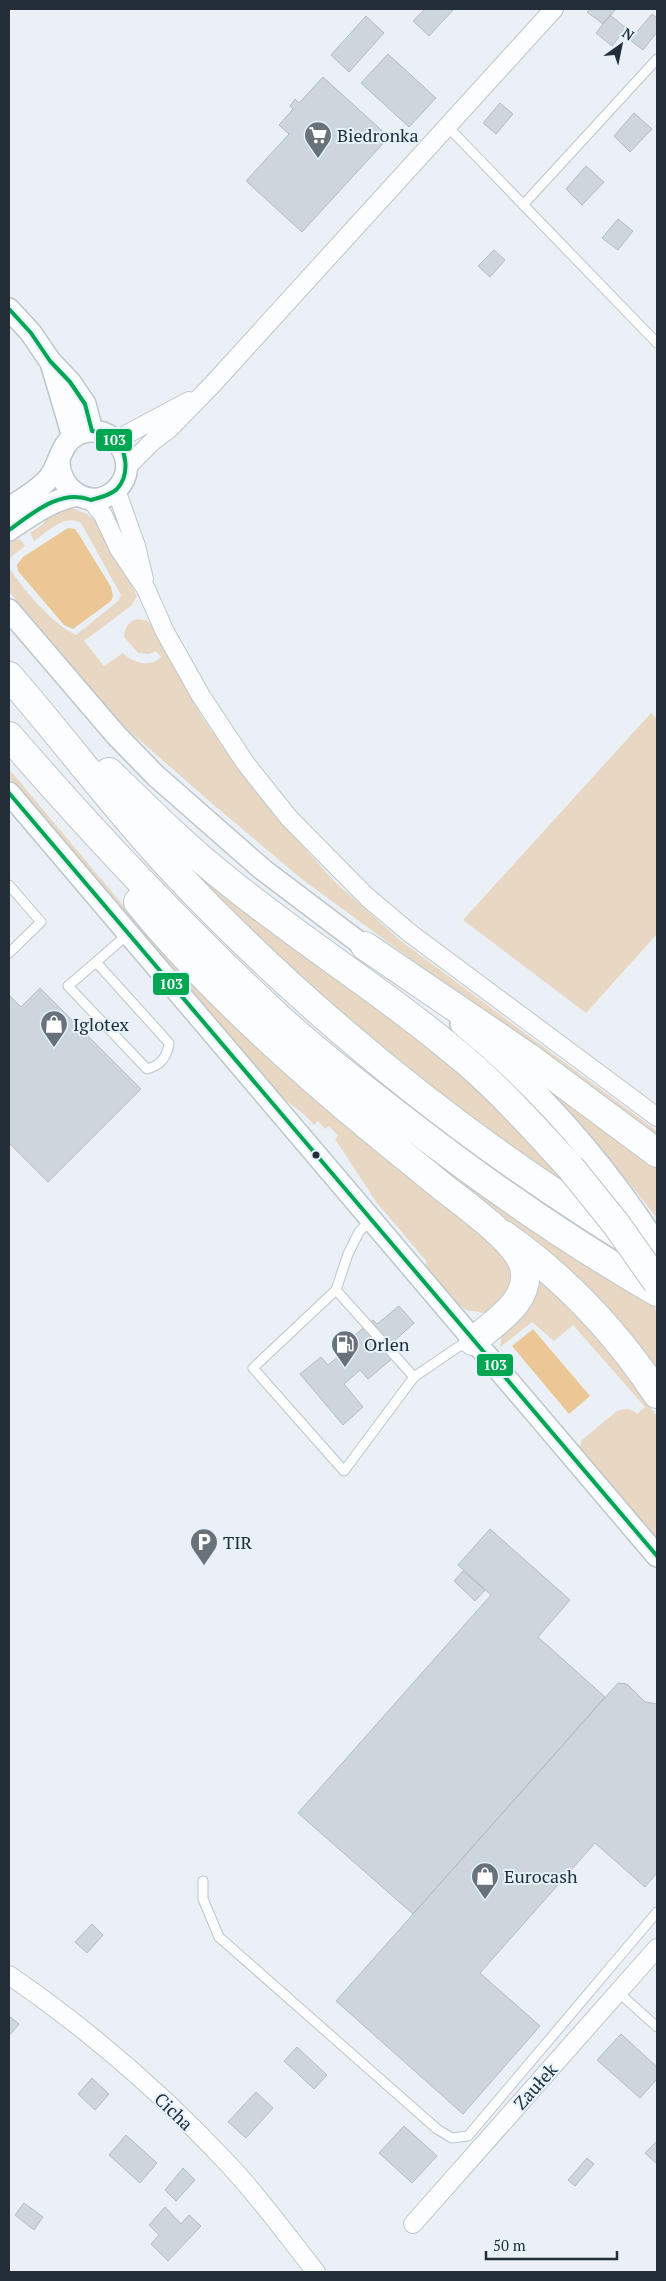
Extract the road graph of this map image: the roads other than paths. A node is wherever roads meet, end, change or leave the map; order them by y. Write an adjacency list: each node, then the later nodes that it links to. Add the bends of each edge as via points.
1 (554, 9): 3 (street)
2 (657, 59): 4 (lane)
3 (448, 127): 4 (lane); 7 (street)
4 (523, 205): 6 (lane)
5 (9, 309): 8 (street, via 85,404)
6 (657, 343)
7 (202, 394): 9 (street); 11 (street)
8 (82, 434): 9 (street, via 108,435); 10 (street, via 64,447)
9 (116, 440): 11 (street, via 125,456)
10 (59, 460): 13 (street, via 63,480); 14 (street, via 47,480)
11 (126, 468): 12 (street)
12 (116, 490): 13 (street, via 102,498); 16 (street, via 136,546)
13 (84, 498): 15 (street, via 58,500); 16 (street, via 103,515 119,549)
14 (9, 508)
15 (9, 530)
16 (146, 589): 27 (street, via 165,632 201,696 246,764 328,859 411,934)
17 (9, 610): 24 (street, via 116,735 156,776 262,869)
18 (12, 680): 32 (main road, via 171,867 290,985 418,1094 539,1184); 33 (main road, bridge, via 222,877 468,1062 524,1116 570,1167)
19 (9, 736): 20 (main road)
20 (56, 790): 30 (main road, via 117,876 197,970 305,1072); 35 (main road, via 168,911 278,1017 359,1086 523,1209 595,1257)
21 (9, 793): 23 (street)
22 (9, 884): 25 (lane, via 41,922)
23 (128, 933): 26 (lane); 29 (street)
24 (365, 946): 28 (main road, via 528,1057); 31 (street, via 473,1034 535,1090 567,1124 624,1196)
25 (9, 953)
26 (96, 962): 26 (lane, via 169,1043 168,1054 156,1066 147,1069 68,986)
27 (657, 1117)
28 (657, 1153)
29 (371, 1220): 34 (lane, via 359,1232); 36 (street)
30 (491, 1226): 36 (main road, via 517,1253 526,1280 522,1295 511,1310); 38 (main road, via 533,1256 595,1314)
31 (657, 1245)
32 (657, 1258)
33 (657, 1282)
34 (336, 1290): 37 (lane); 37 (lane, via 252,1368 344,1471)
35 (657, 1292)
36 (473, 1341): 37 (lane, via 458,1347); 39 (street)
37 (414, 1377)
38 (657, 1394)
39 (657, 1556)
40 (204, 1882): 41 (lane, via 203,1899 219,1937 437,2129 452,2138 468,2136)
41 (657, 1912)
42 (657, 1948): 44 (street, Zaułek)
43 (9, 1975): 47 (street, Cicha, via 95,2039 166,2102 231,2167)
44 (618, 1992): 45 (lane); 46 (street, Zaułek)
45 (657, 2027)
46 (413, 2224)
47 (316, 2272)

